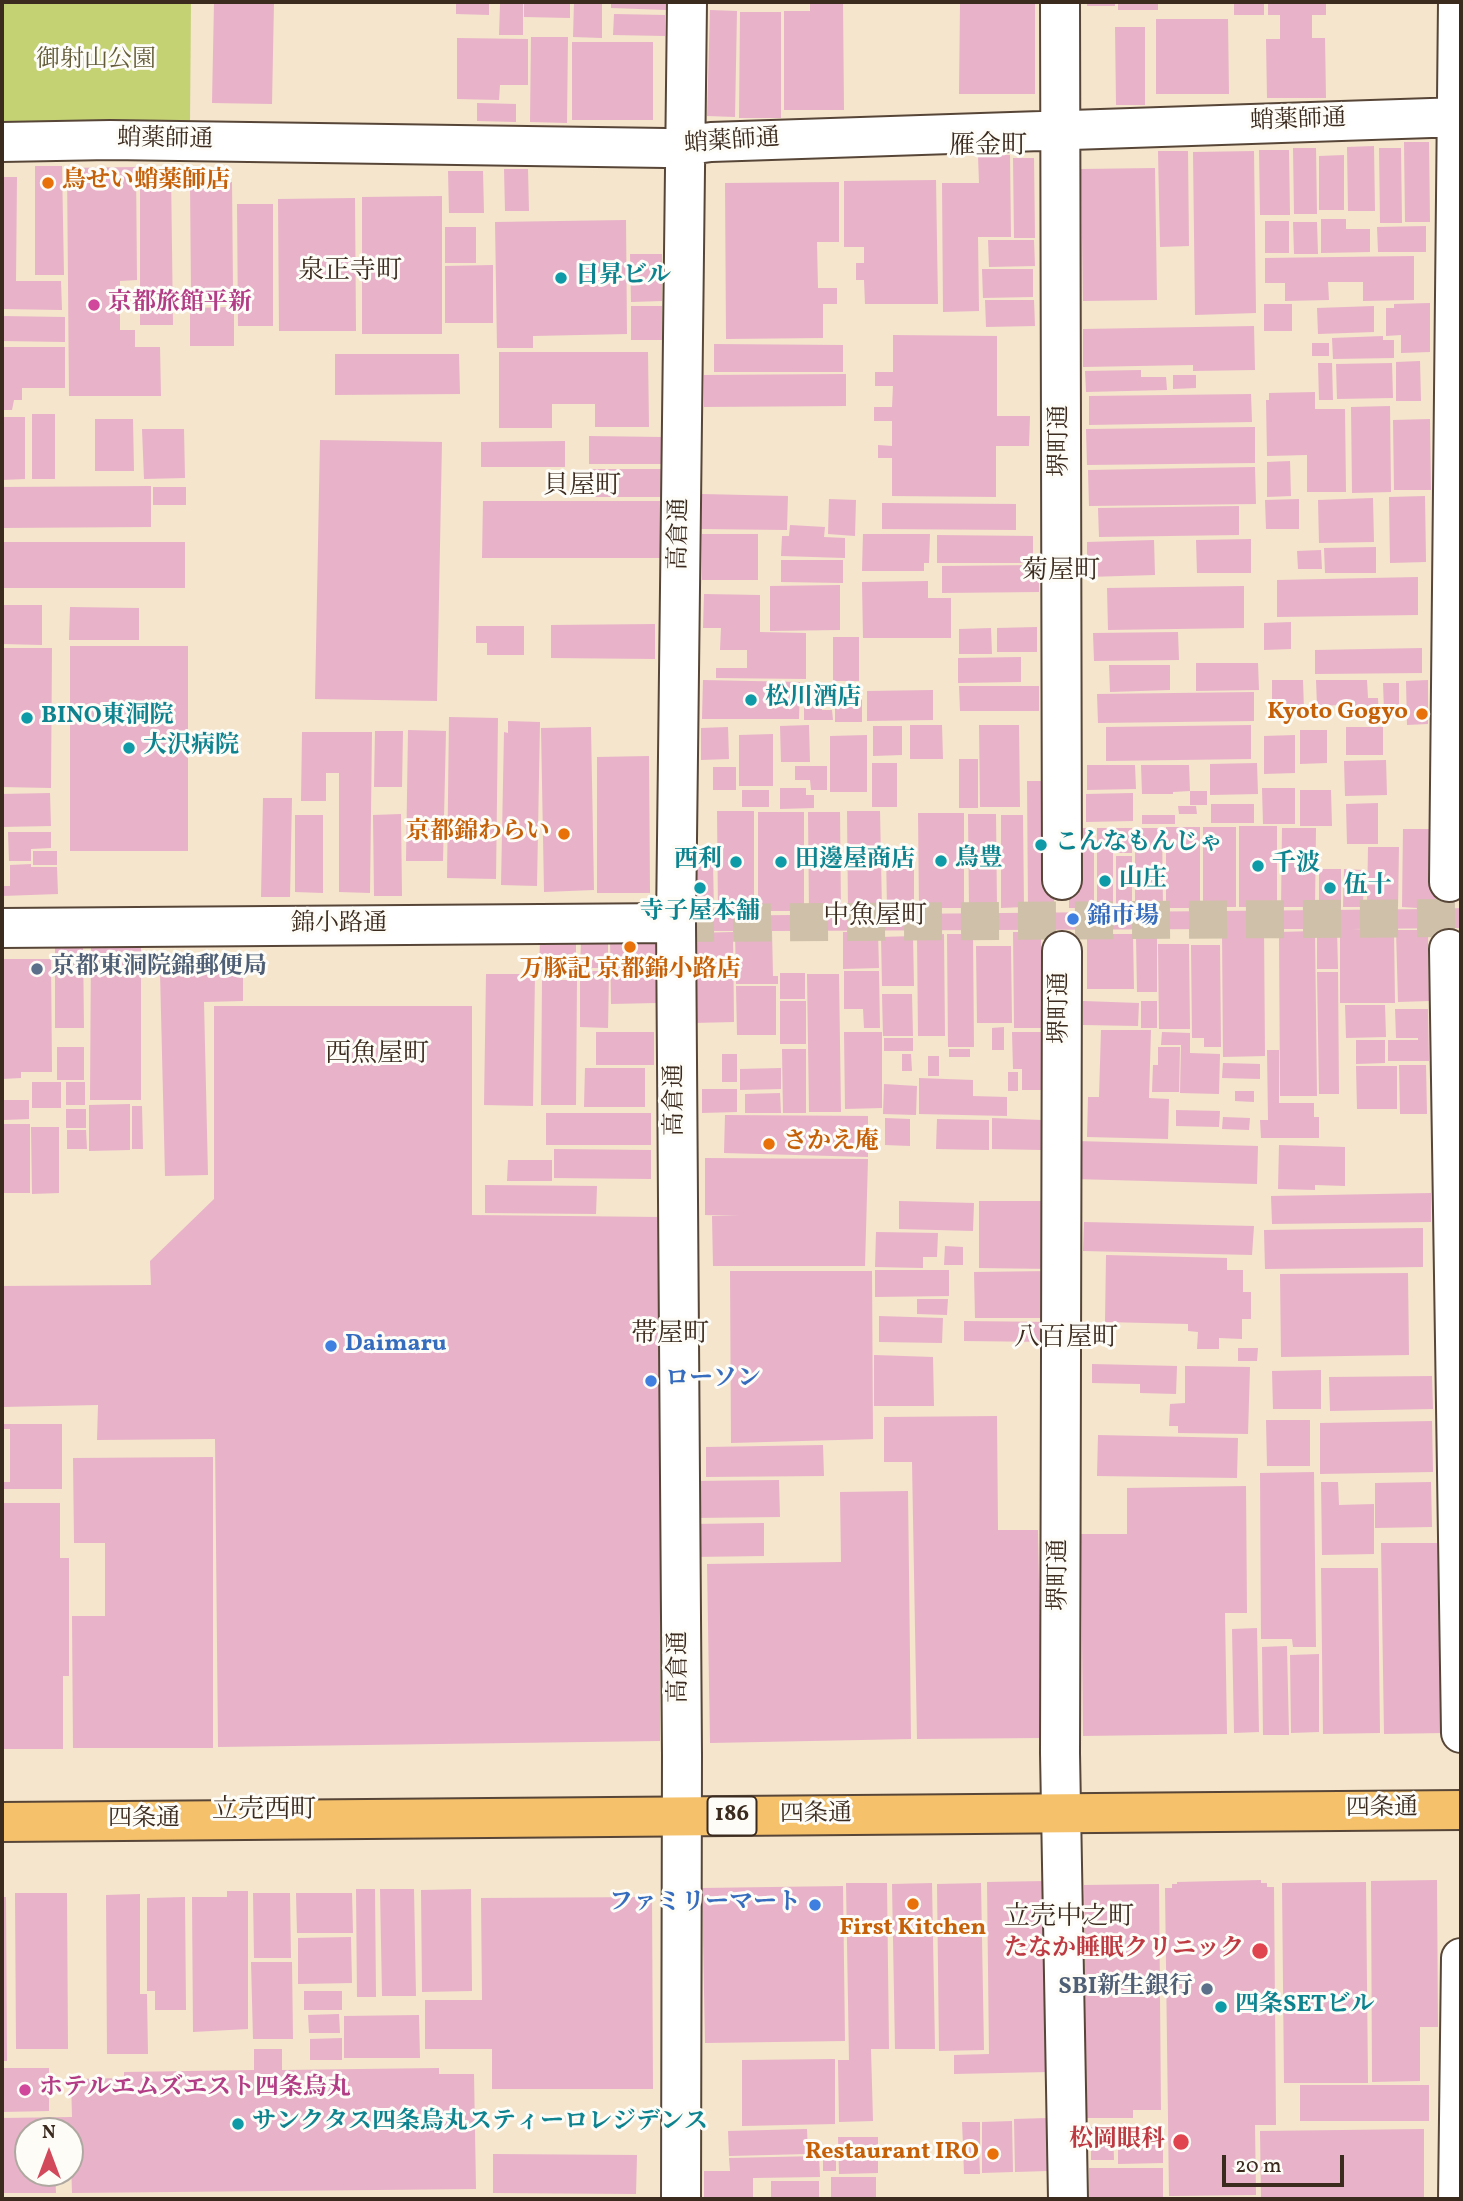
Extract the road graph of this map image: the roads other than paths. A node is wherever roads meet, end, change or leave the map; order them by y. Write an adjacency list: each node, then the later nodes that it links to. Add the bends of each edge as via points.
1 (687, 2): 7 (street, 高倉通)
2 (1060, 2): 5 (street, 堺町通)
3 (1458, 2): 4 (street)
4 (1459, 117): 5 (street, 蛸薬師通); 9 (street)
5 (1061, 129): 7 (street, 蛸薬師通); 8 (street, 堺町通)
6 (2, 142): 7 (street, 蛸薬師通)
7 (686, 146): 10 (street, 高倉通)
8 (1062, 880)
9 (1449, 882)
10 (676, 923): 11 (street, 錦小路通); 17 (street, 高倉通)
11 (2, 928)
12 (1449, 948): 14 (street)
13 (1062, 951): 16 (street, 堺町通)
14 (1461, 1733)
15 (1461, 1810): 16 (main road, 四条通 / 186)
16 (1061, 1813): 17 (main road, 四条通 / 186); 21 (street, 堺町通)
17 (682, 1816): 18 (main road, 四条通 / 186); 20 (street, 高倉通)
18 (2, 1822)
19 (1461, 1958): 22 (street)
20 (681, 2199)
21 (1068, 2199)
22 (1458, 2199)

